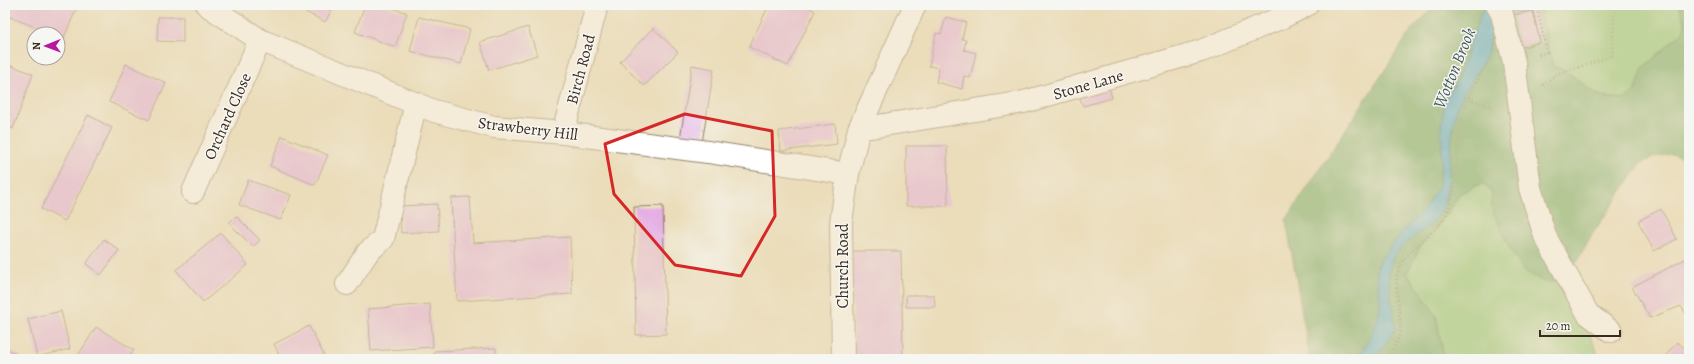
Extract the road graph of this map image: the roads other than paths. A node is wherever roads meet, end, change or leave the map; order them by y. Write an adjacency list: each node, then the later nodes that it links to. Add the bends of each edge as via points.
1 (207, 5): 6 (street, Strawberry Hill)
2 (597, 5): 9 (street, Birch Road)
3 (915, 5): 8 (street, Church Road)
4 (1307, 5): 8 (street, Stone Lane, via 1283,18 1201,51 1024,102)
5 (1497, 5): 13 (street, via 1502,14 1514,62 1530,188 1545,236 1588,314)
6 (260, 40): 7 (street, Strawberry Hill); 11 (street, Orchard Close)
7 (416, 104): 9 (street, Strawberry Hill, via 494,127); 12 (street, via 383,239 368,252)
8 (859, 130): 10 (street, Church Road)
9 (563, 133): 10 (street, Strawberry Hill)
10 (848, 174): 14 (street, Church Road, via 841,222)
11 (193, 192)
12 (347, 284)
13 (1610, 331)
14 (843, 359)

